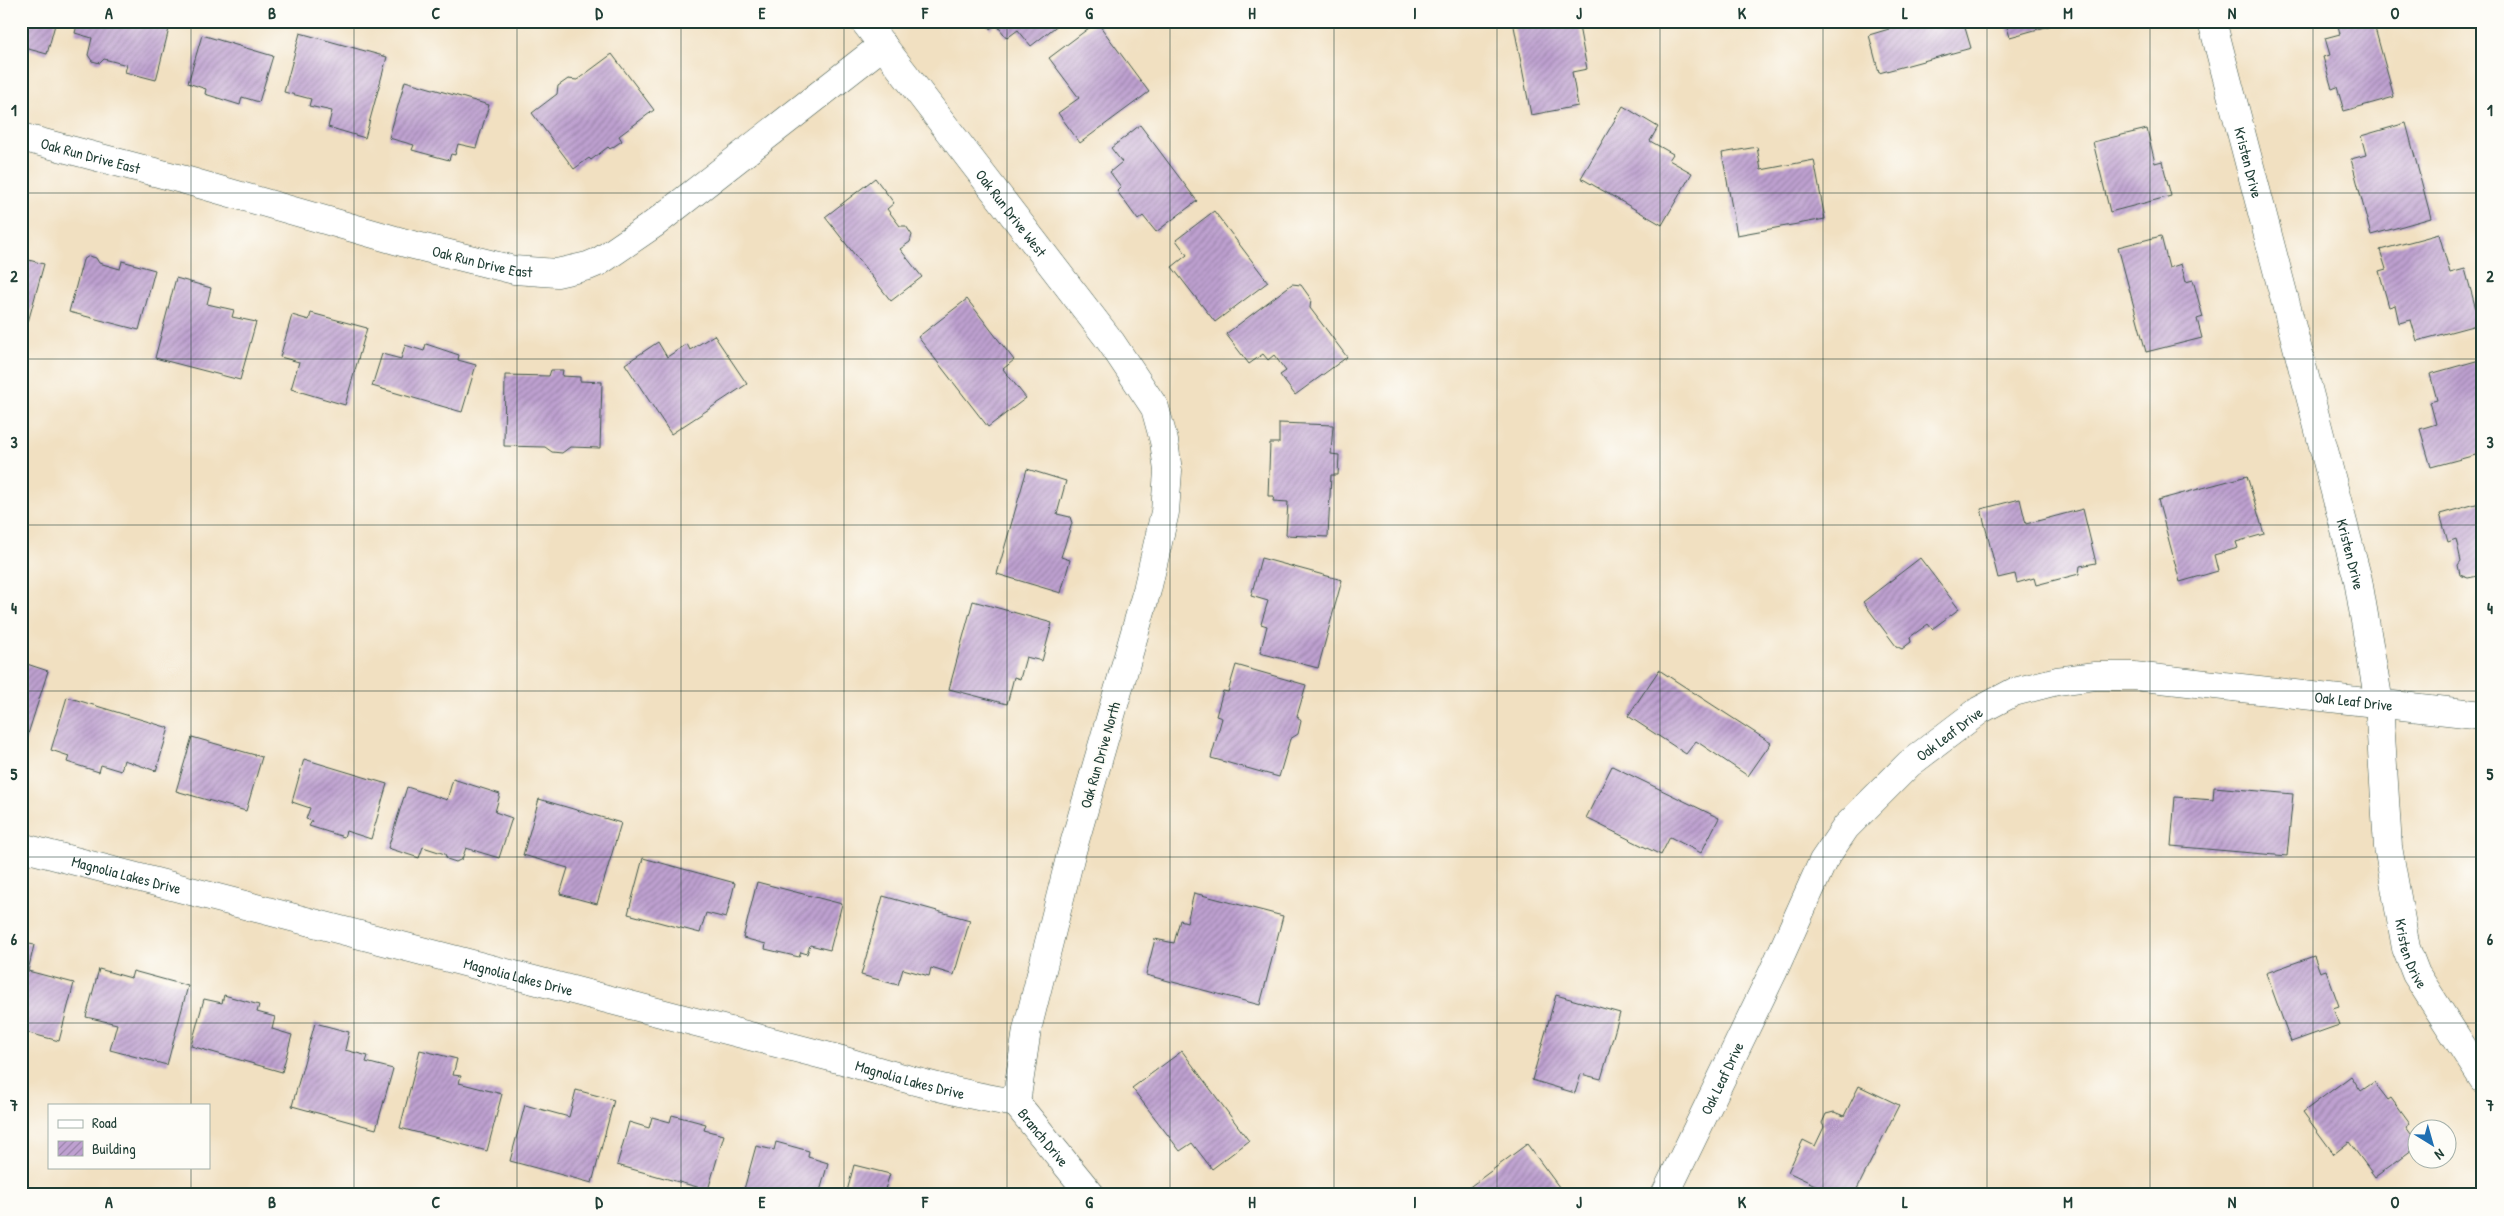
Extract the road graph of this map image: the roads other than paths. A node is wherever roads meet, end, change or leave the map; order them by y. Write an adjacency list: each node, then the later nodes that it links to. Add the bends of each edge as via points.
1 (864, 21): 3 (street, Oak Run Drive West)
2 (2212, 21): 6 (street, Kristen Drive, via 2358,580)
3 (883, 45): 4 (street, Oak Run Drive East, via 654,224 600,260 557,273 514,270 419,246); 5 (street, Oak Run Drive West, via 1111,342)
4 (21, 137)
5 (1155, 408): 10 (street, Oak Run Drive North, via 1168,470 1165,512 1147,590 1070,858 1031,1011)
6 (2379, 703): 7 (street, Oak Leaf Drive); 9 (street, Kristen Drive, via 2388,847 2406,948 2416,974); 12 (street, Oak Leaf Drive, via 2134,676 2096,676 2014,692 1980,710 1909,764 1841,834 1824,861)
7 (2483, 715)
8 (21, 847): 10 (street, Magnolia Lakes Drive, via 842,1060 915,1082 972,1096)
9 (2483, 1080)
10 (1016, 1102): 11 (street, Branch Drive)
11 (1091, 1195)
12 (1665, 1195)

